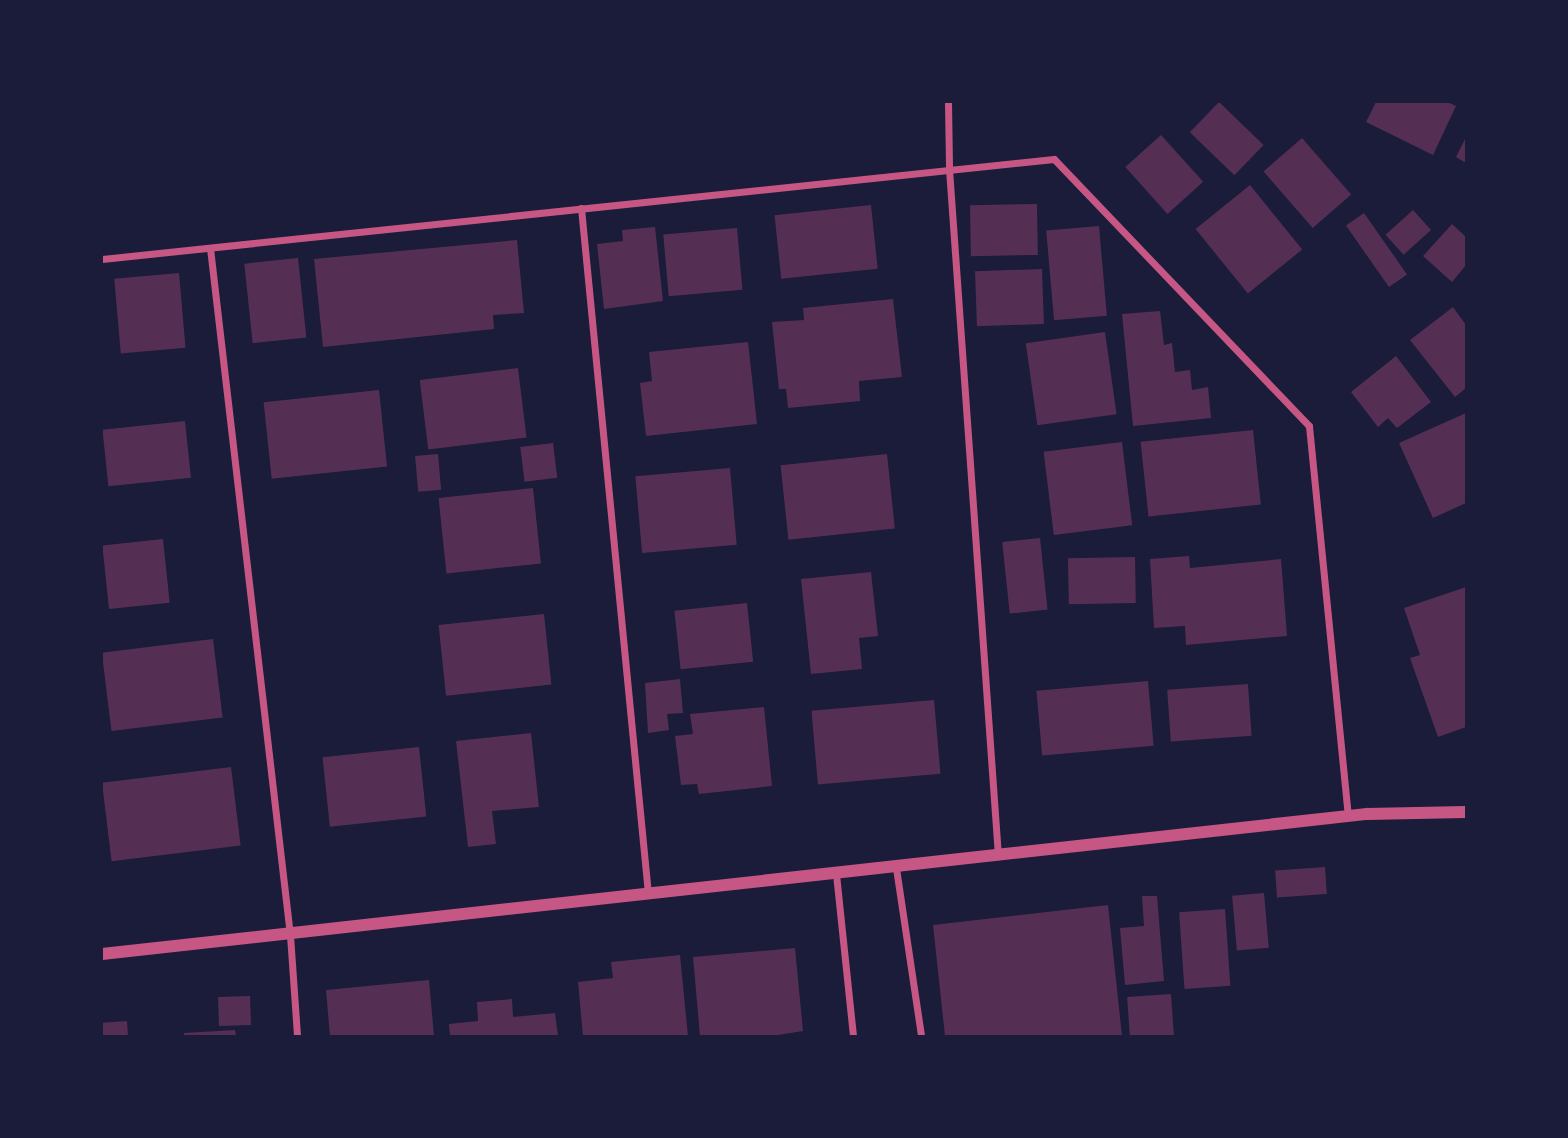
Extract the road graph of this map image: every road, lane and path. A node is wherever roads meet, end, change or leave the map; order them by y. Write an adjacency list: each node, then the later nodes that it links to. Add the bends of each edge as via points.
1 (948, 102): 2 (street)
2 (949, 169): 3 (street); 7 (street, via 1054,159 1309,426); 8 (street)
3 (581, 208): 4 (street); 11 (street)
4 (210, 248): 5 (street); 12 (street)
5 (102, 259)
6 (1466, 812): 7 (street)
7 (1348, 816): 8 (street)
8 (998, 857): 9 (street)
9 (896, 868): 10 (street); 16 (street)
10 (836, 874): 11 (street); 15 (street)
11 (648, 895): 12 (street)
12 (290, 935): 13 (street); 14 (street)
13 (102, 954)
14 (297, 1037)
15 (853, 1037)
16 (921, 1037)

